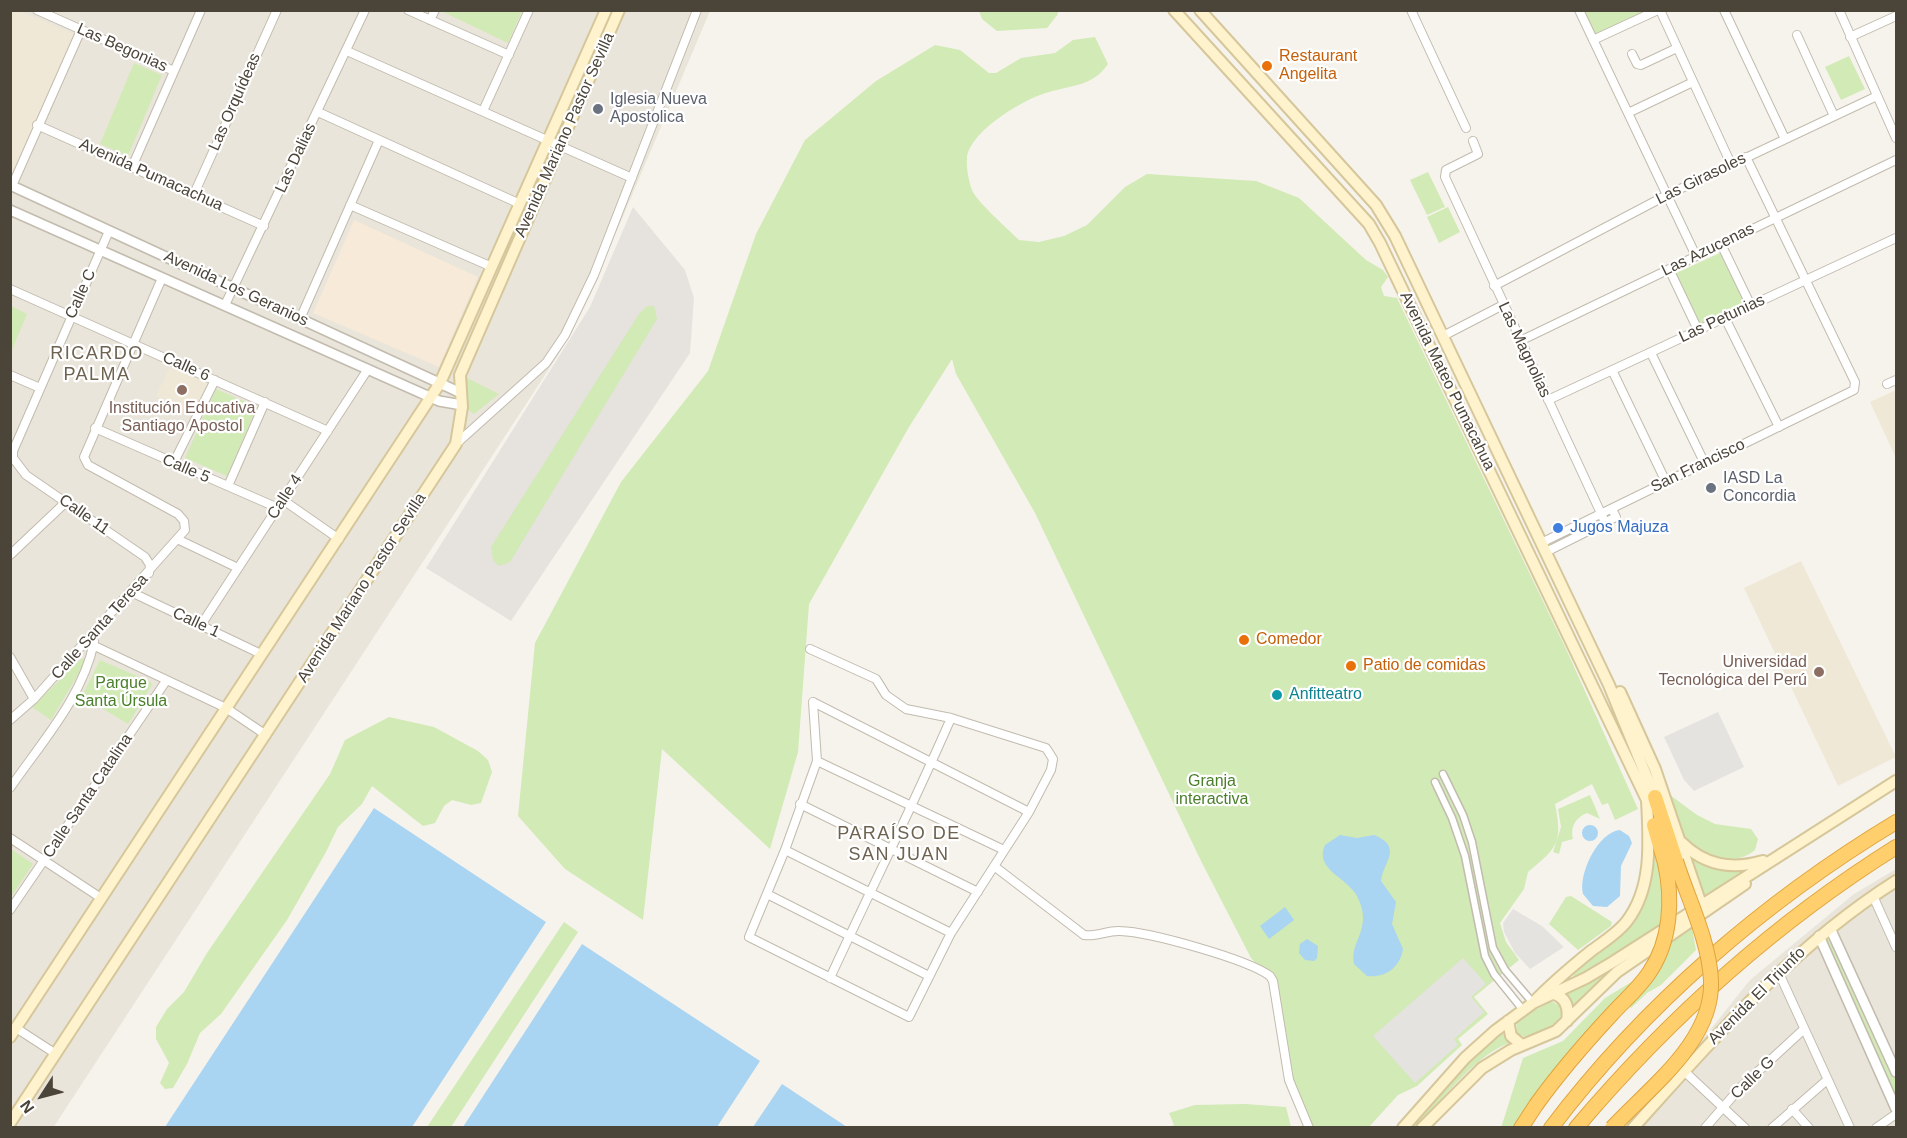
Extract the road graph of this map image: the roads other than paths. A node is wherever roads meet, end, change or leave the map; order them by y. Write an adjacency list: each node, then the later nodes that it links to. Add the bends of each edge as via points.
1 (37, 10): 20 (street, Las Begonias)
2 (201, 10): 28 (street)
3 (277, 10): 48 (street, Las Orquídeas)
4 (365, 10): 25 (street, Las Dalias)
5 (408, 10): 19 (street)
6 (435, 10): 19 (street)
7 (529, 10): 26 (street)
8 (606, 10): 41 (main road, Avenida Mariano Pastor Sevilla)
9 (619, 10): 41 (main road, Avenida Mariano Pastor Sevilla)
10 (697, 10): 46 (street)
11 (1174, 10): 134 (main road, Avenida Mateo Pumacahua, via 1369,224)
12 (1200, 10): 74 (main road, Avenida Mateo Pumacahua, via 1376,205)
13 (1411, 10): 36 (street)
14 (1579, 10): 23 (street)
15 (1659, 10): 23 (street); 24 (street)
16 (1724, 10): 38 (street)
17 (1839, 10): 22 (street)
18 (1896, 16): 22 (street)
19 (430, 20): 26 (street)
20 (81, 30): 28 (street, Las Begonias); 35 (street)
21 (1797, 35): 34 (street)
22 (1851, 37): 30 (street)
23 (1593, 40): 33 (street)
24 (1677, 48): 27 (street, via 1641,65); 29 (street)
25 (347, 51): 31 (street); 32 (street, Las Dalias)
26 (509, 54): 31 (street)
27 (1632, 54)
28 (174, 71): 45 (street)
29 (1693, 82): 33 (street); 44 (street)
30 (1877, 96): 34 (street, Las Girasoles); 37 (street)
31 (483, 111): 41 (street)
32 (318, 112): 39 (street); 54 (street, Las Dalias)
33 (1628, 113): 49 (street)
34 (1834, 116): 38 (street, Las Girasoles)
35 (37, 125): 45 (street, Avenida Pumacachua); 47 (street)
36 (1466, 128)
37 (1896, 138)
38 (1785, 139): 42 (street, Las Girasoles)
39 (380, 140): 50 (street); 51 (street)
40 (1473, 141): 64 (street, Las Magnolias, via 1478,154 1446,170 1445,177)
41 (554, 143): 46 (street); 50 (main road, Avenida Mariano Pastor Sevilla); 88 (main road, Avenida Mariano Pastor Sevilla, via 460,375)
42 (1746, 158): 44 (street, Las Girasoles); 53 (street)
43 (1896, 160): 53 (street, Las Azucenas)
44 (1731, 164): 49 (street, Las Girasoles)
45 (132, 167): 48 (street, Avenida Pumacachua)
46 (632, 178): 96 (street, via 594,275 565,335 546,363)
47 (11, 186): 55 (street, Avenida Los Geranios)
48 (194, 194): 54 (street, Avenida Pumacachua)
49 (1667, 195): 59 (street); 64 (street, Las Girasoles)
50 (520, 204): 60 (main road, Avenida Mariano Pastor Sevilla)
51 (350, 205): 60 (street); 72 (street)
52 (10, 210): 58 (street, Avenida Los Geranios)
53 (1775, 218): 57 (street, Las Azucenas); 63 (street)
54 (264, 226): 65 (street, Las Dalias)
55 (109, 231): 58 (street, Calle C); 65 (street, Avenida Los Geranios)
56 (1896, 238): 63 (street, Las Petunias)
57 (1721, 244): 59 (street, Las Azucenas); 69 (street)
58 (100, 250): 62 (street, Avenida Los Geranios); 70 (street, Calle C)
59 (1696, 256): 61 (street, Las Azucenas)
60 (492, 267): 84 (main road, Avenida Mariano Pastor Sevilla)
61 (1669, 269): 73 (street); 75 (street, Las Azucenas)
62 (162, 278): 67 (street, Avenida Los Geranios); 76 (street)
63 (1805, 280): 69 (street, Las Petunias); 93 (street, San Francisco, via 1855,382 1854,390)
64 (1494, 286): 68 (street, Las Magnolias)
65 (234, 288): 67 (street, Las Dalias); 72 (street, Avenida Los Geranios)
66 (10, 289): 70 (street, Calle 6)
67 (225, 305): 78 (street, Avenida Los Geranios)
68 (1503, 305): 74 (street); 75 (street, Las Magnolias)
69 (1750, 306): 71 (street, Las Petunias)
70 (71, 316): 76 (street, Calle 6); 86 (street, Calle C)
71 (1725, 318): 73 (street, Las Petunias); 93 (street)
72 (300, 319): 80 (street, Avenida Los Geranios)
73 (1698, 330): 77 (street, Las Petunias)
74 (1443, 336): 109 (main road, Avenida Mateo Pumacahua)
75 (1520, 341): 90 (street, Las Magnolias)
76 (134, 344): 82 (street, Calle 6); 94 (street)
77 (1650, 353): 79 (street, Las Petunias); 98 (street)
78 (368, 369): 87 (street, Avenida Los Geranios); 95 (street, Calle 4)
79 (1612, 370): 90 (street, Las Petunias); 100 (street)
80 (417, 373): 84 (street, Avenida Los Geranios); 87 (street)
81 (10, 375): 86 (street)
82 (215, 380): 91 (street, Calle 6); 99 (street)
83 (1896, 380): 85 (street)
84 (440, 383): 88 (street, Avenida Los Geranios); 89 (main road, Avenida Mariano Pastor Sevilla)
85 (1887, 384)
86 (40, 388): 97 (street, Calle C)
87 (411, 388): 89 (street, Avenida Los Geranios)
88 (461, 393): 92 (main road, Avenida Mariano Pastor Sevilla)
89 (431, 398): 92 (street, Avenida Los Geranios); 108 (main road, Avenida Mariano Pastor Sevilla)
90 (1548, 400): 106 (street, Las Magnolias)
91 (265, 402): 95 (street, Calle 6); 101 (street)
92 (462, 405): 96 (main road, Avenida Mariano Pastor Sevilla)
93 (1779, 427): 98 (street, San Francisco)
94 (96, 428): 99 (street, Calle 5); 107 (street, Calle Santa Teresa, via 84,457 86,463 178,514 185,530)
95 (328, 431): 102 (street, Calle 4)
96 (456, 444): 127 (main road, Avenida Mariano Pastor Sevilla)
97 (12, 460): 103 (street, Calle 11, via 26,475)
98 (1704, 462): 100 (street, San Francisco)
99 (173, 464): 101 (street, Calle 5)
100 (1666, 482): 105 (street, San Francisco)
101 (228, 486): 104 (street, Calle 5)
102 (283, 500): 104 (street, Calle 4); 108 (street)
103 (66, 502): 110 (street); 112 (street, Calle 11, via 145,557)
104 (278, 508): 111 (street, Calle 4)
105 (1612, 509): 106 (street, San Francisco); 106 (street, San Francisco, via 1616,517)
106 (1604, 518): 109 (street, San Francisco)
107 (177, 539): 111 (street); 112 (street, Calle Santa Teresa)
108 (339, 539): 120 (main road, Avenida Mariano Pastor Sevilla)
109 (1544, 547): 114 (main road, Avenida Mateo Pumacahua)
110 (10, 555)
111 (238, 568): 115 (street, Calle 4)
112 (149, 573): 113 (street, Calle Santa Teresa)
113 (131, 592): 115 (street, Calle 1); 116 (street, Calle Santa Teresa)
114 (1572, 608): 134 (main road, Avenida Mateo Pumacahua, via 1614,695); 140 (main road, via 1591,632 1647,749)
115 (201, 625): 120 (street, Calle 1)
116 (96, 632): 117 (street, Calle Santa Teresa); 118 (street)
117 (84, 641): 118 (street); 123 (street, Calle Santa Teresa)
118 (93, 645): 122 (street); 133 (street, via 76,691)
119 (810, 649): 125 (street, via 876,679 895,704)
120 (261, 654): 124 (main road, Avenida Mariano Pastor Sevilla)
121 (10, 657): 123 (street)
122 (166, 681): 124 (street); 146 (street, Calle Santa Catalina)
123 (34, 699): 126 (street, Calle Santa Teresa)
124 (226, 708): 127 (street); 154 (main road, Avenida Mariano Pastor Sevilla)
125 (951, 718): 129 (street); 137 (street, via 1046,748 1053,759 1051,770)
126 (10, 720)
127 (266, 735): 172 (main road, Avenida Mariano Pastor Sevilla)
128 (817, 761): 129 (street, via 813,702); 135 (street); 136 (street)
129 (932, 763): 136 (street); 137 (street)
130 (1443, 774): 166 (street, via 1472,842 1493,948)
131 (1896, 781): 145 (main road)
132 (1436, 782): 166 (street, via 1465,856 1485,956 1494,974)
133 (10, 789)
134 (1651, 799): 147 (highway); 166 (main road, via 1646,878 1635,907 1626,922)
135 (800, 804): 142 (street); 143 (street)
136 (912, 807): 142 (street); 144 (street)
137 (1029, 812): 144 (street)
138 (1896, 822): 185 (highway, via 1794,890 1700,966 1635,1031)
139 (10, 838): 146 (street)
140 (1679, 840): 145 (main road, via 1696,855 1720,865 1751,864); 156 (main road)
141 (1896, 847): 186 (highway, via 1806,908 1714,983)
142 (890, 849): 150 (street); 151 (street)
143 (785, 850): 150 (street); 152 (street)
144 (1004, 850): 148 (street)
145 (1778, 857): 156 (main road)
146 (44, 861): 154 (street); 155 (street, Calle Santa Catalina)
147 (1670, 862): 184 (highway, bridge, via 1669,916 1663,943 1649,973 1561,1070); 187 (highway, bridge, via 1708,963 1709,1002 1697,1034 1683,1054)
148 (994, 866): 151 (street); 181 (street, via 1084,935 1120,931 1142,934 1198,948 1270,976 1289,1080)
149 (1896, 881): 153 (main road, Avenida El Triunfo)
150 (870, 892): 158 (street); 159 (street)
151 (978, 892): 158 (street)
152 (767, 894): 159 (street); 164 (street, via 749,937)
153 (1873, 896): 157 (main road, Avenida El Triunfo); 161 (street)
154 (101, 898): 170 (main road, Avenida Mariano Pastor Sevilla)
155 (11, 908)
156 (1702, 909): 165 (main road); 168 (main road, via 1611,976)
157 (1830, 928): 160 (main road, Avenida El Triunfo); 174 (street)
158 (951, 933): 163 (street)
159 (850, 936): 163 (street); 164 (street)
160 (1819, 936): 162 (main road, Avenida El Triunfo); 178 (street)
161 (1896, 947)
162 (1778, 971): 169 (street); 173 (main road, Avenida El Triunfo)
163 (929, 976): 164 (street, via 909,1017)
164 (830, 978)
165 (1554, 994): 166 (main road); 168 (main road, via 1565,1002)
166 (1528, 1007): 167 (main road)
167 (1508, 1021): 171 (main road, via 1511,1036); 182 (main road, via 1465,1058)
168 (1568, 1021): 171 (main road, via 1549,1035)
169 (1803, 1030): 175 (street); 176 (street, Calle G)
170 (13, 1033): 172 (street)
171 (1522, 1045): 183 (main road, via 1482,1068)
172 (56, 1054): 180 (main road, Avenida Mariano Pastor Sevilla)
173 (1684, 1071): 176 (street); 188 (main road, Avenida El Triunfo)
174 (1896, 1071)
175 (1827, 1080): 177 (street); 193 (street)
176 (1723, 1108): 189 (street, Calle G); 190 (street)
177 (1792, 1109): 191 (street); 192 (street)
178 (1896, 1109)
179 (1896, 1114): 194 (street)
180 (10, 1123)
181 (1309, 1128)
182 (1403, 1128)
183 (1422, 1128)
184 (1521, 1128)
185 (1551, 1128)
186 (1576, 1128)
187 (1612, 1128)
188 (1633, 1128)
189 (1706, 1128)
190 (1745, 1128)
191 (1772, 1128)
192 (1809, 1128)
193 (1850, 1128)
194 (1876, 1128)

